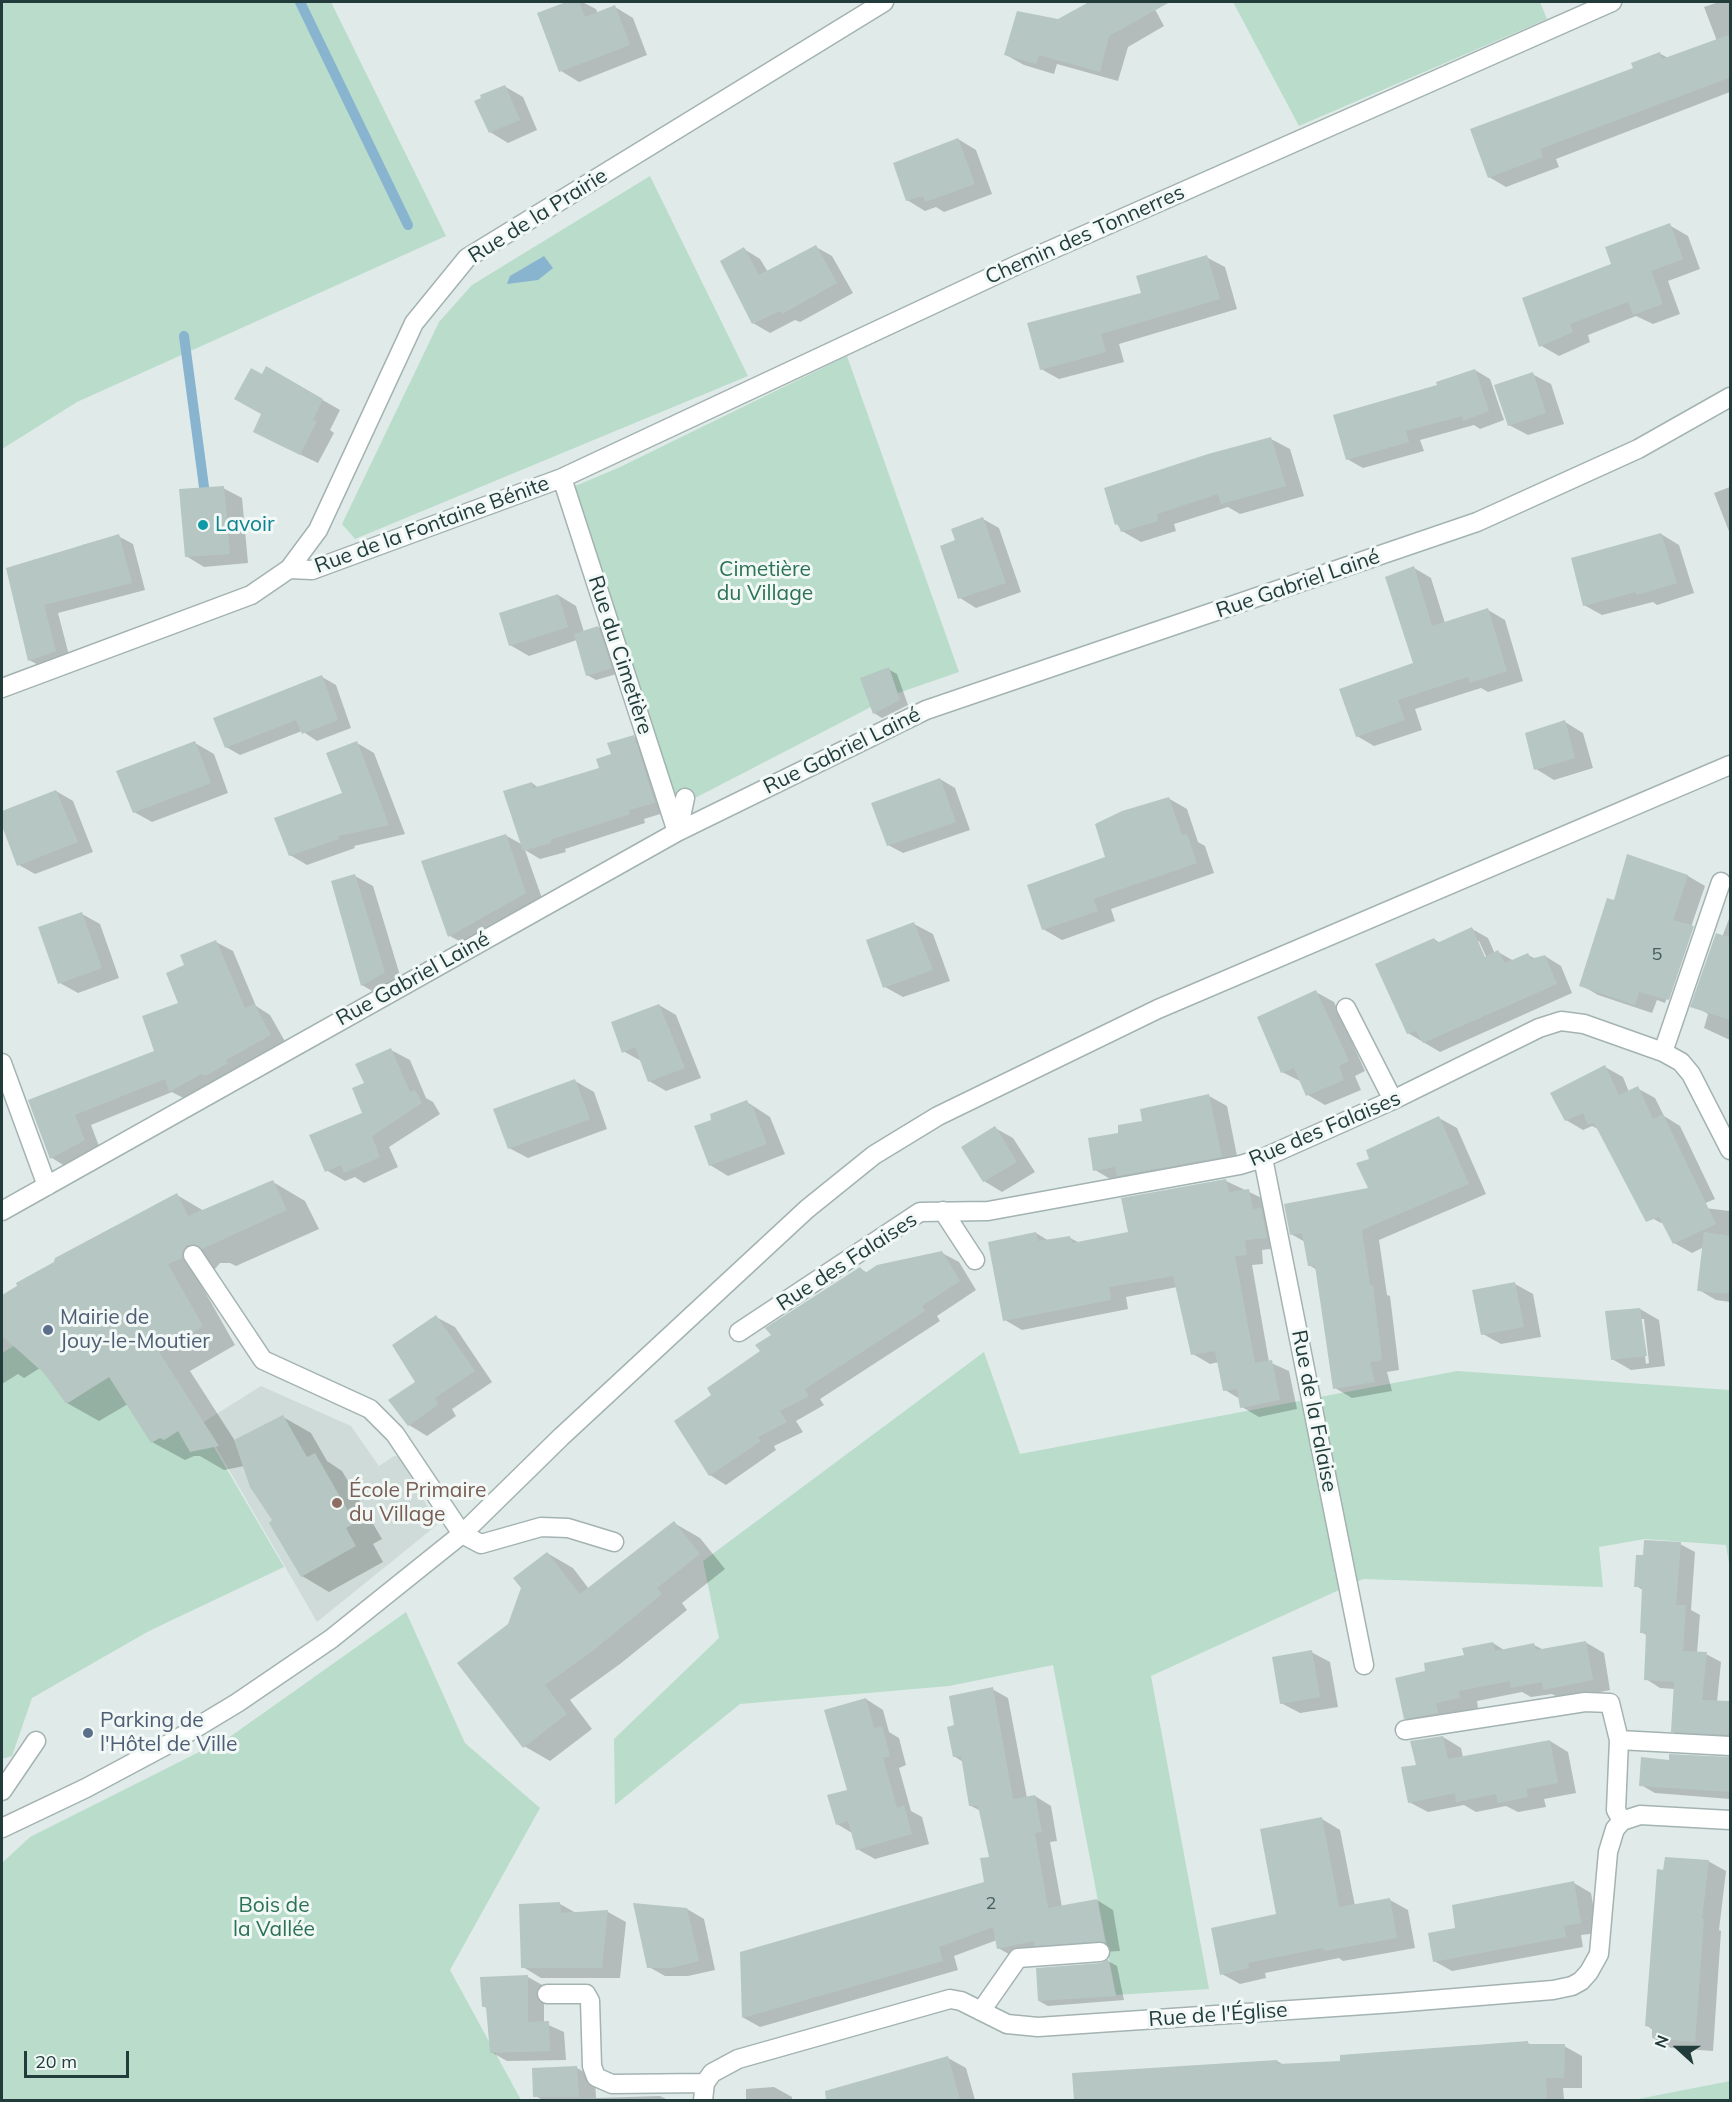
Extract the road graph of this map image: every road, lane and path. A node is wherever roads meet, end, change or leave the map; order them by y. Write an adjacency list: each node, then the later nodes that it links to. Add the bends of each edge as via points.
1 (884, 2): 5 (street, Rue de la Prairie, via 467,258 414,322 318,530)
2 (1612, 2): 4 (street, Chemin des Tonnerres, via 1019,264)
3 (1731, 397): 9 (street, Rue Gabriel Lainé, via 1638,449 1477,522 926,710)
4 (562, 478): 5 (street, Rue de la Fontaine Bénite, via 312,570); 9 (street, Rue du Cimetière)
5 (289, 569): 6 (street, Rue de la Fontaine Bénite, via 250,595)
6 (2, 688)
7 (1731, 765): 23 (street, via 1158,1009 938,1116 842,1179)
8 (686, 798): 9 (street)
9 (677, 832): 17 (street, Rue Gabriel Lainé)
10 (1721, 882): 12 (street)
11 (1346, 1008): 14 (street)
12 (1663, 1052): 14 (street, Rue des Falaises, via 1562,1020); 15 (street, Rue des Falaises, via 1689,1068)
13 (2, 1064): 17 (street)
14 (1393, 1100): 16 (street, Rue des Falaises)
15 (1731, 1150)
16 (1263, 1158): 19 (street, Rue des Falaises, via 1240,1166 988,1211); 25 (street, Rue de la Falaise)
17 (48, 1186): 18 (street, Rue Gabriel Lainé)
18 (2, 1211)
19 (943, 1211): 21 (street); 22 (street, Rue des Falaises, via 920,1212)
20 (193, 1255): 23 (street, via 263,1360 370,1409 395,1434)
21 (975, 1260)
22 (739, 1332)
23 (462, 1533): 24 (street, via 481,1544 541,1527 568,1528); 33 (street, via 323,1645 237,1703 96,1783)
24 (614, 1542)
25 (1364, 1665)
26 (1405, 1730): 27 (street, via 1585,1702 1610,1703)
27 (1619, 1740): 29 (street); 32 (street, via 1616,1810)
28 (36, 1741): 30 (street)
29 (1731, 1746)
30 (2, 1791)
31 (1731, 1820): 32 (street, via 1640,1815)
32 (1622, 1821): 36 (street, Rue de l'Église, via 1615,1829 1608,1852 1599,1954 1589,1972 1572,1986 1394,2003 1038,2027 1007,2024)
33 (2, 1828)
34 (1100, 1952): 36 (street, via 1018,1958)
35 (546, 1994): 37 (street, Rue de l'Église, via 586,1994 590,2001 591,2066 596,2077 612,2084)
36 (981, 2011): 37 (street, Rue de l'Église, via 961,2001 937,2001 738,2059 712,2073)
37 (704, 2092)

